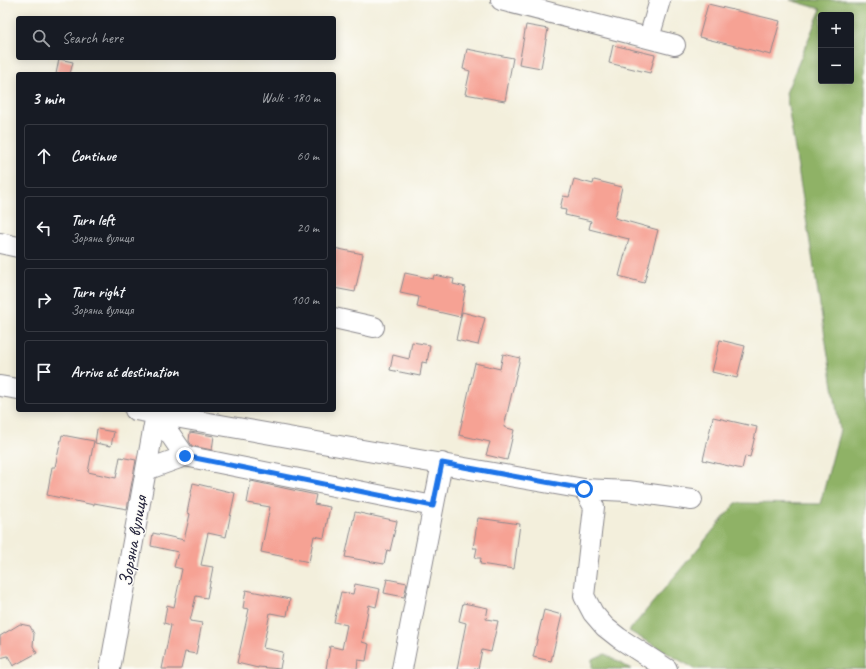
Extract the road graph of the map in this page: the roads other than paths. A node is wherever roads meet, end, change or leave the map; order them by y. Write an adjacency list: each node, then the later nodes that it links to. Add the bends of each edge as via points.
1 (501, 0): 3 (street)
2 (660, 0): 3 (street)
3 (649, 38): 4 (street)
4 (675, 45)
5 (0, 243): 6 (street)
6 (16, 247)
7 (336, 318): 8 (street)
8 (374, 327)
9 (0, 386): 10 (street)
10 (16, 390)
11 (146, 412): 12 (street)
12 (156, 414): 13 (street); 14 (street); 15 (street, Зоряна вулиця)
13 (185, 456): 15 (street); 18 (street)
14 (442, 463): 16 (street); 18 (street)
15 (146, 470): 19 (street, Зоряна вулиця)
16 (584, 489): 17 (street, via 628,491); 21 (street, via 594,507 584,596 593,613 605,627)
17 (692, 500)
18 (433, 506): 20 (street)
19 (110, 669)
20 (402, 669)
21 (667, 669)

